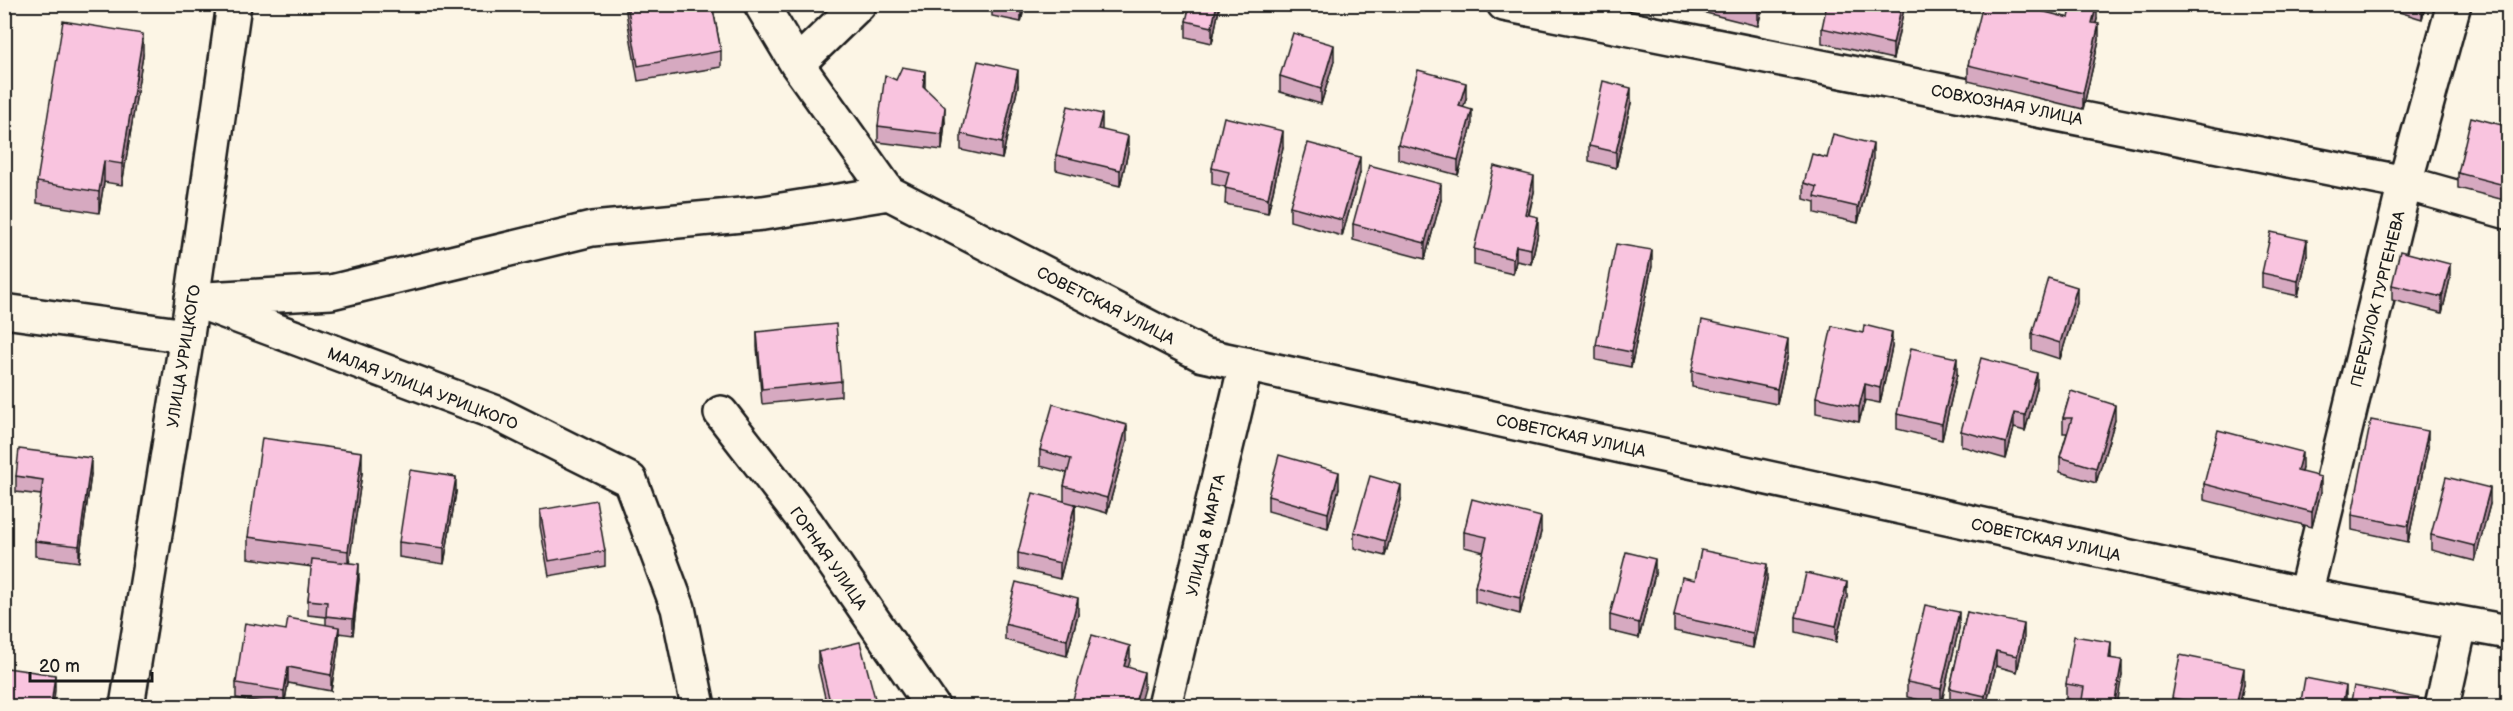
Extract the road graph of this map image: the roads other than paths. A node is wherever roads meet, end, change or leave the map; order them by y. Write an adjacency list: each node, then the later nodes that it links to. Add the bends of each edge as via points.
1 (234, 4): 10 (street, УЛИЦА УРИЦКОГО)
2 (761, 4): 6 (street, СОВЕТСКАЯ УЛИЦА)
3 (860, 4): 6 (street)
4 (1504, 4): 7 (street, СОВХОЗНАЯ УЛИЦА)
5 (2454, 4): 7 (street, ПЕРЕУЛОК ТУРГЕНЕВА)
6 (797, 63): 8 (street, СОВЕТСКАЯ УЛИЦА)
7 (2405, 183): 9 (street, СОВХОЗНАЯ УЛИЦА); 15 (street, ПЕРЕУЛОК ТУРГЕНЕВА)
8 (889, 193): 10 (street, via 763,213 592,229 331,292); 13 (street, СОВЕТСКАЯ УЛИЦА, via 1203,355)
9 (2508, 212)
10 (192, 299): 12 (street, УЛИЦА УРИЦКОГО); 19 (street, МАЛАЯ УЛИЦА УРИЦКОГО, via 494,412 630,480 678,609)
11 (4, 311): 12 (street)
12 (187, 336): 18 (street, УЛИЦА УРИЦКОГО)
13 (1246, 364): 15 (street, СОВЕТСКАЯ УЛИЦА); 21 (street, УЛИЦА 8 МАРТА)
14 (721, 413): 20 (street, ГОРНАЯ УЛИЦА, via 807,524)
15 (2305, 595): 16 (street, СОВЕТСКАЯ УЛИЦА)
16 (2460, 625): 17 (street, СОВЕТСКАЯ УЛИЦА); 22 (street)
17 (2508, 632)
18 (127, 706)
19 (698, 706)
20 (932, 706)
21 (1164, 706)
22 (2442, 706)

